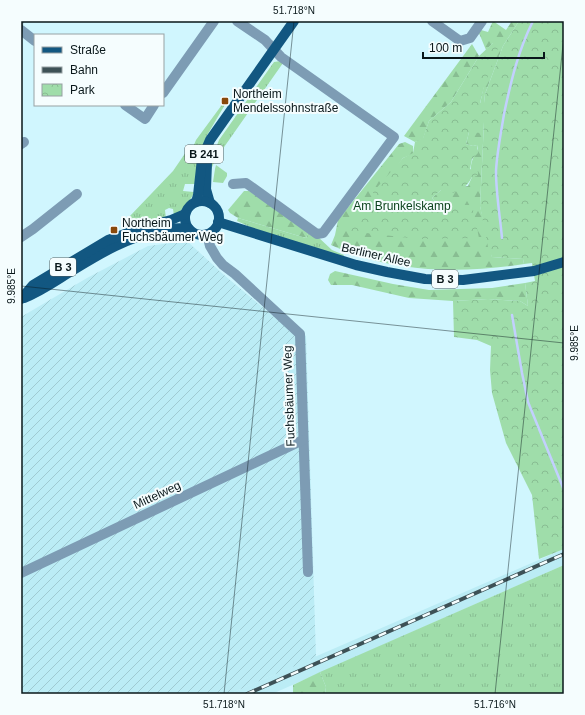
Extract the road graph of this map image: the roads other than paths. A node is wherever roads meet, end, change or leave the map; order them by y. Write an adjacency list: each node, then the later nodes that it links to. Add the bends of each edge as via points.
1 (214, 21): 9 (street)
2 (237, 21): 8 (street)
3 (294, 21): 8 (main road, B 241)
4 (432, 21): 5 (street, via 460,41 470,38)
5 (482, 21)
6 (21, 30): 7 (street)
7 (34, 40)
8 (274, 49): 12 (main road, B 241); 13 (street, via 281,57 394,137 323,233 317,234 246,183)
9 (164, 92)
10 (126, 106): 11 (street, via 145,119)
11 (153, 106)
12 (230, 112): 15 (main road, B 241, via 205,150); 16 (main road, B 241, via 208,156 206,188)
13 (233, 184)
14 (77, 194): 21 (street)
15 (196, 202): 16 (main road); 17 (main road, via 189,206)
16 (210, 203): 18 (main road, via 218,211)
17 (185, 214): 19 (main road, via 185,222); 23 (main road, B 3, via 108,240 34,285)
18 (218, 222): 20 (main road, via 212,232); 22 (main road, Berliner Allee / B 3, via 356,265 425,279 463,280 534,271)
19 (189, 229): 20 (main road, via 197,234); 23 (main road, B 3, via 178,227 127,241 75,269 38,293)
20 (207, 234): 24 (street, Fuchsbäumer Weg, via 210,246 223,265 300,334)
21 (21, 236)
22 (564, 262)
23 (21, 299)
24 (303, 440): 25 (street, Fuchsbäumer Weg); 26 (street, Mittelweg)
25 (308, 572)
26 (21, 574)

